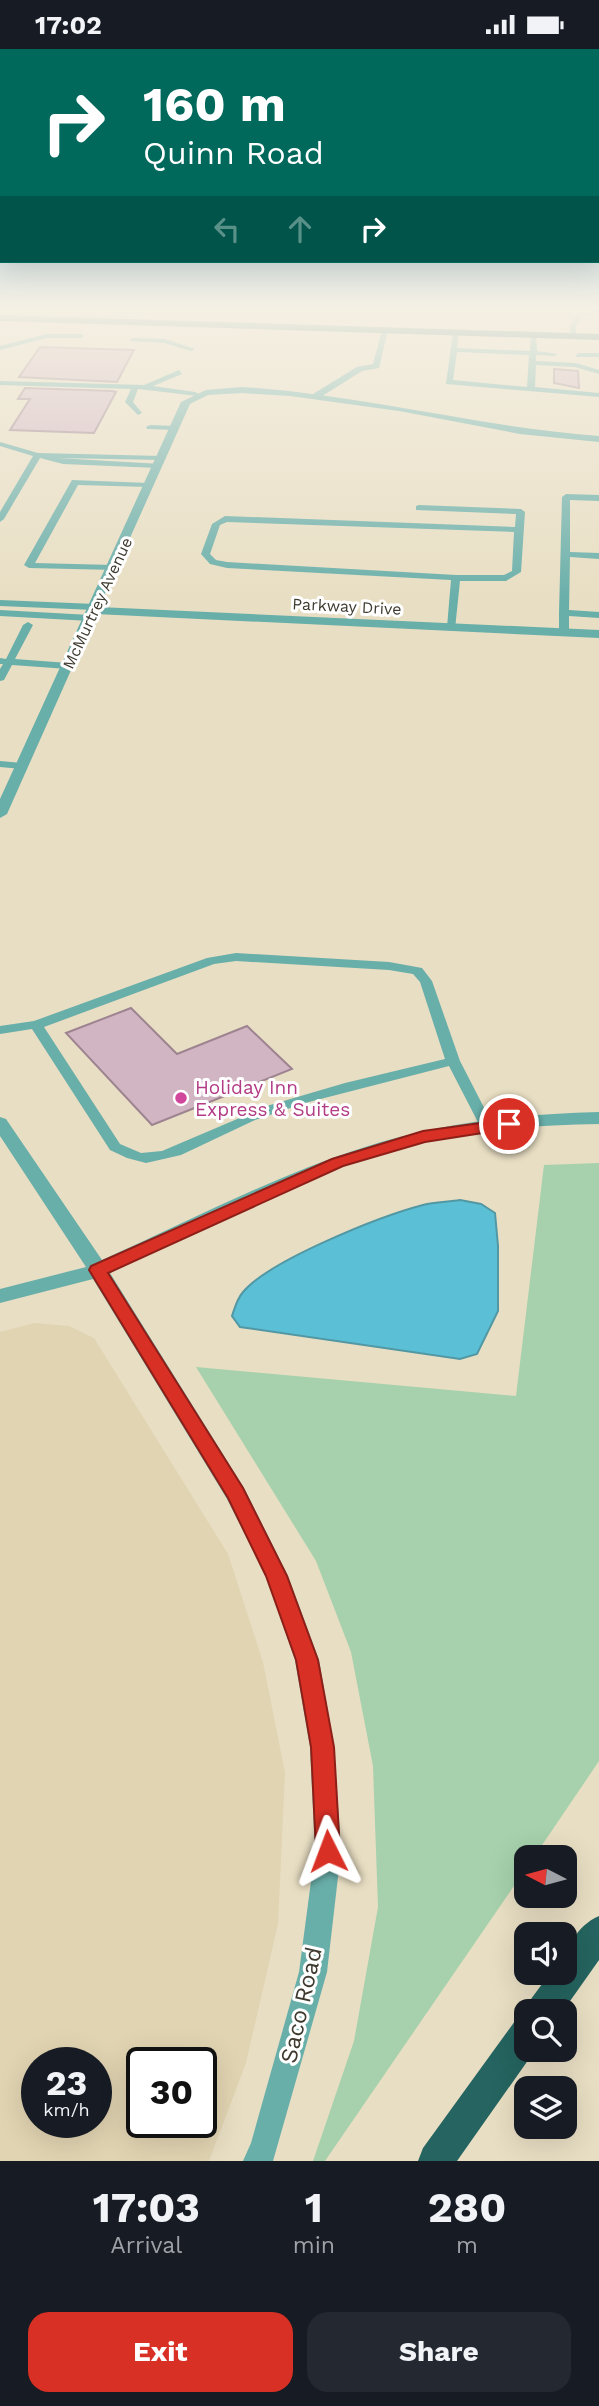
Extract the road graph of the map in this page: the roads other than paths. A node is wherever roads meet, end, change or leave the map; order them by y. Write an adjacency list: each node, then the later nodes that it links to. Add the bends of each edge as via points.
1 (132, 406): 4 (lane)
2 (185, 406): 6 (street, McMurtrey Avenue)
3 (372, 406): 7 (street, via 520,431)
4 (138, 413)
5 (150, 427): 6 (lane)
6 (175, 428): 10 (street, McMurtrey Avenue)
7 (599, 439)
8 (0, 444): 9 (lane)
9 (38, 455): 10 (lane); 14 (lane)
10 (160, 462): 11 (street, McMurtrey Avenue)
11 (149, 485): 18 (street, McMurtrey Avenue); 18 (lane, via 75,482 29,565)
12 (599, 498): 16 (lane, via 566,497)
13 (419, 508): 15 (lane, via 521,512)
14 (2, 514)
15 (519, 530): 19 (lane, via 516,572 506,578); 19 (lane, via 225,519 216,524 205,554 213,562 227,565)
16 (566, 554): 17 (lane); 23 (lane)
17 (599, 556)
18 (113, 568): 21 (street, McMurtrey Avenue)
19 (456, 577): 26 (lane)
20 (0, 603): 21 (lane)
21 (93, 612): 22 (lane); 26 (street, Parkway Drive); 30 (street, McMurtrey Avenue)
22 (0, 613)
23 (565, 613): 24 (lane); 27 (lane)
24 (599, 615)
25 (28, 625): 29 (lane)
26 (452, 627): 27 (street, Parkway Drive)
27 (564, 632): 28 (street, Parkway Drive)
28 (599, 634)
29 (4, 661): 30 (lane); 31 (lane)
30 (68, 666): 33 (street, McMurtrey Avenue)
31 (0, 678)
32 (0, 764): 33 (lane)
33 (22, 766): 34 (street, McMurtrey Avenue)
34 (0, 814)
35 (36, 1025): 36 (lane); 37 (lane, via 211,961 236,957 389,966 417,971 426,981); 37 (lane, via 115,1147 147,1158 169,1154 249,1118 334,1089)
36 (0, 1030)
37 (453, 1061): 40 (lane)
38 (599, 1118): 40 (street)
39 (0, 1123): 41 (street)
40 (487, 1127): 41 (street, via 423,1137 337,1163)
41 (97, 1270): 42 (street); 46 (street, Saco Road, via 236,1494 277,1576 309,1672 322,1747 328,1851 313,1972)
42 (0, 1296)
43 (599, 1932): 44 (highway)
44 (552, 1999)
45 (514, 2051): 47 (highway)
46 (258, 2161)
47 (436, 2161)

